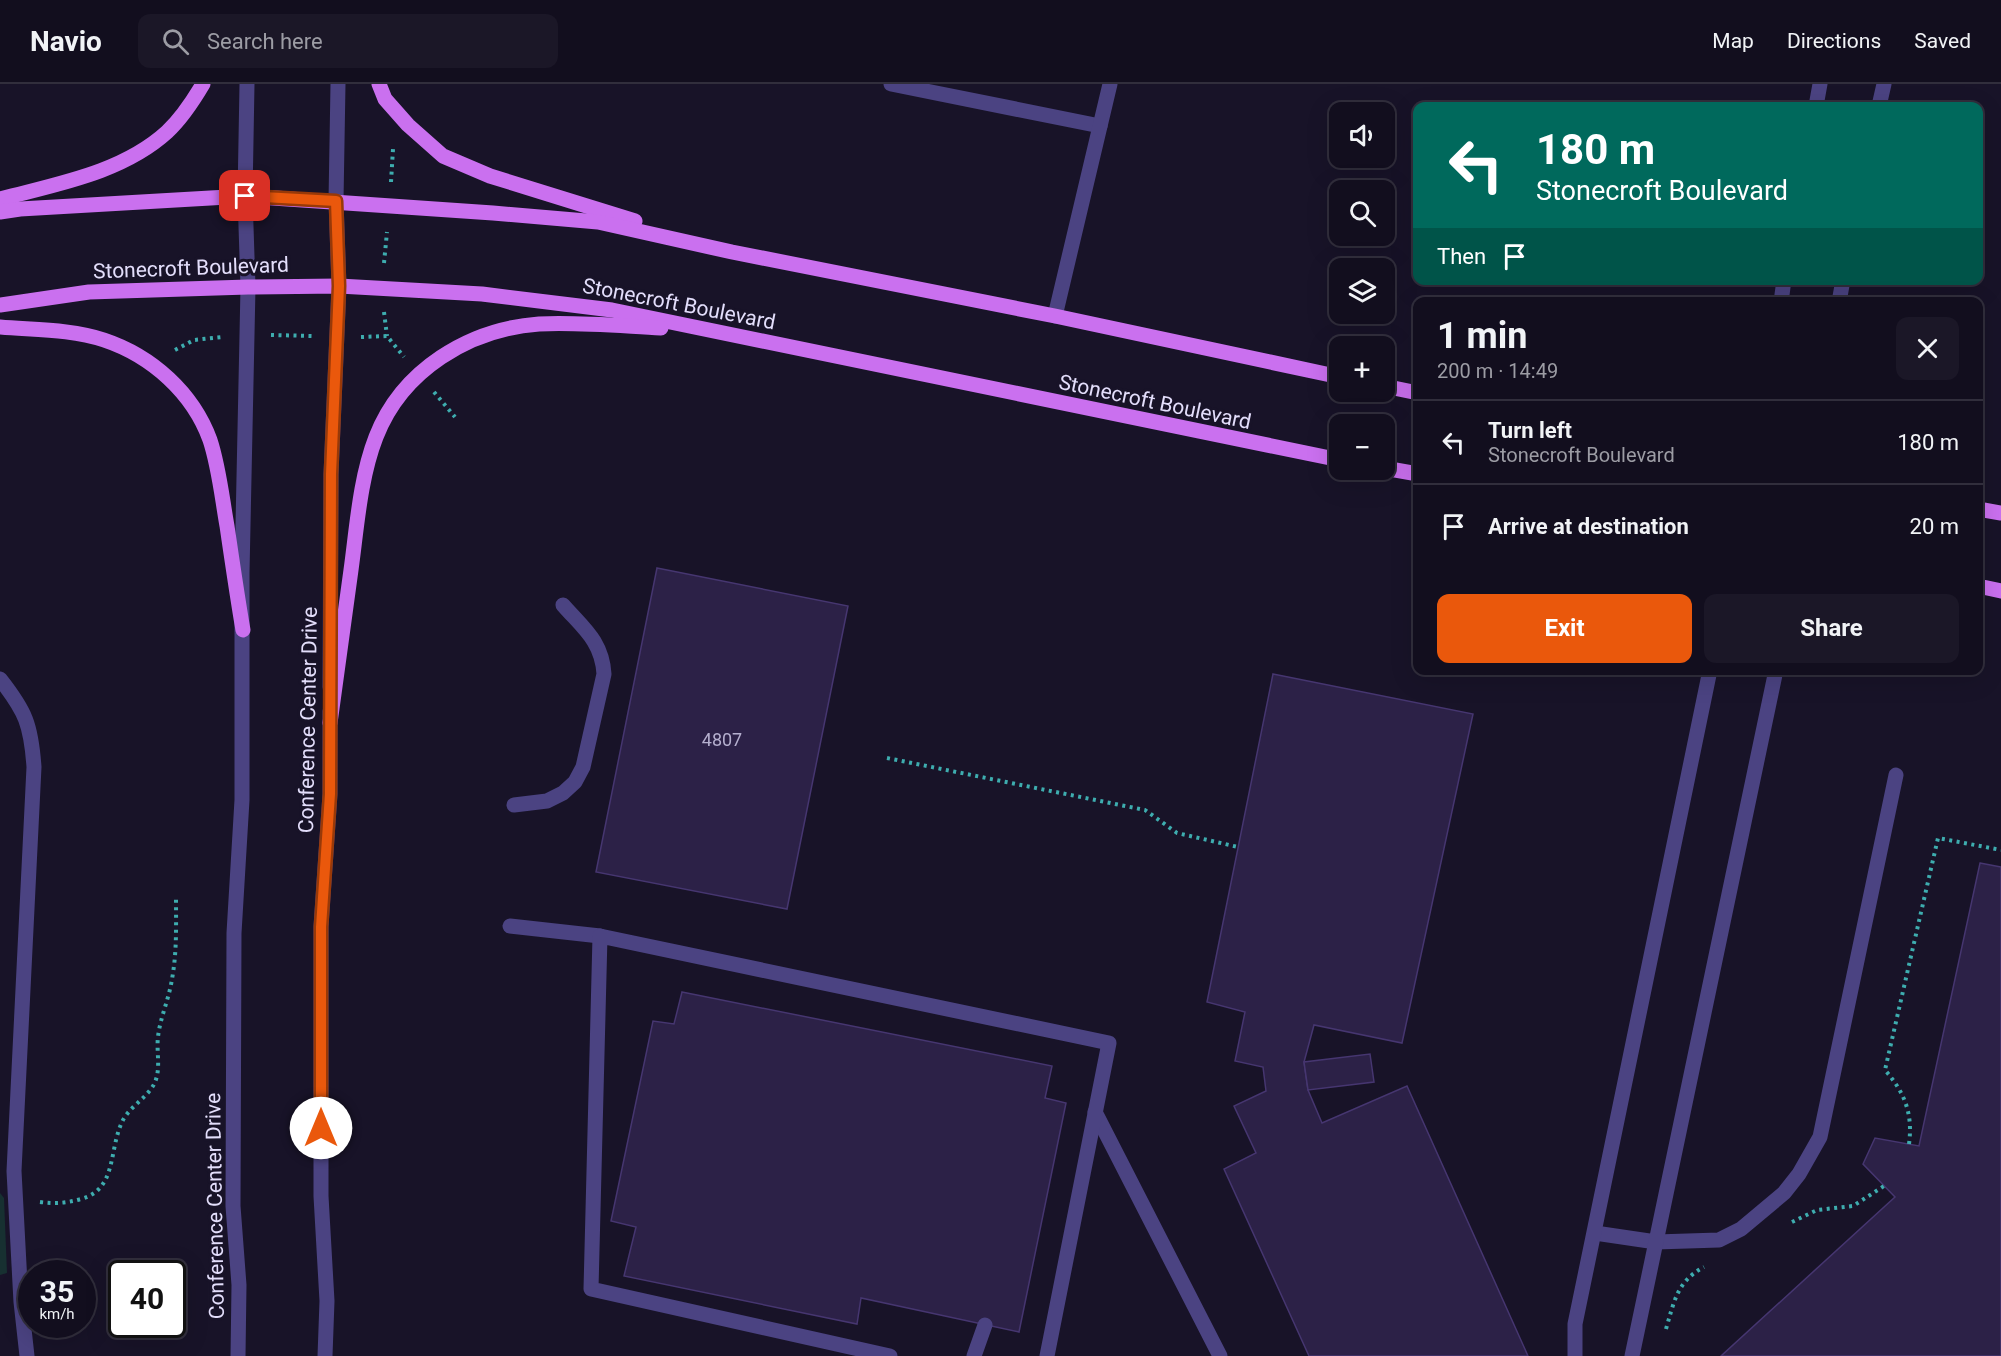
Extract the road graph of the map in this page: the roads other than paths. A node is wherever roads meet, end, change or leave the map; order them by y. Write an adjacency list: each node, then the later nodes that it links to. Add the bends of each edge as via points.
1 (203, 84): 13 (main road, via 167,132 145,149 106,169)
2 (247, 84): 12 (street, Conference Center Drive)
3 (338, 84): 14 (street, Conference Center Drive)
4 (379, 84): 16 (main road, via 385,99 408,125 443,156 490,176)
5 (891, 84): 11 (street)
6 (1110, 84): 11 (street)
7 (1820, 84): 9 (street)
8 (1884, 84): 10 (street)
9 (1817, 102)
10 (1880, 102)
11 (1100, 126): 20 (street)
12 (245, 196): 14 (main road); 15 (main road); 18 (street, Conference Center Drive)
13 (0, 199)
14 (336, 201): 16 (main road, via 598,222); 17 (street, Conference Center Drive)
15 (0, 212)
16 (732, 252): 20 (main road)
17 (339, 286): 18 (main road, Stonecroft Boulevard); 22 (main road, Stonecroft Boulevard, via 482,294 612,310); 38 (street, Conference Center Drive, via 331,474)
18 (248, 287): 19 (main road, Stonecroft Boulevard, via 89,292); 34 (street, Conference Center Drive)
19 (0, 305)
20 (1055, 316): 23 (main road)
21 (0, 327): 34 (main road, via 66,332 104,340 133,352 178,387 210,440)
22 (711, 330): 26 (main road, Stonecroft Boulevard); 38 (main road, via 537,324 464,343 407,384 377,435 368,465)
23 (1329, 375)
24 (1395, 388): 25 (main road)
25 (1413, 392)
26 (1329, 458)
27 (1395, 470): 28 (main road)
28 (1413, 473)
29 (1983, 510): 30 (main road)
30 (2001, 513)
31 (1983, 587): 32 (main road)
32 (2001, 591)
33 (563, 605): 40 (street, via 599,646 603,660 604,674 583,768 563,793 547,801)
34 (243, 630): 49 (street, Conference Center Drive, via 242,800 234,933 233,1206)
35 (1709, 675): 45 (street)
36 (1775, 675): 46 (street)
37 (0, 680): 44 (street, via 25,714 34,767)
38 (330, 723): 50 (street, Conference Center Drive, via 328,838 321,927)
39 (1896, 775): 46 (street, via 1820,1137 1784,1193 1741,1229 1719,1240)
40 (514, 805)
41 (510, 926): 42 (street)
42 (600, 936): 43 (street, via 1108,1043); 51 (street, via 591,1289)
43 (1095, 1112): 53 (street); 54 (street)
44 (7, 1172): 48 (street)
45 (1595, 1233): 46 (street); 55 (street, via 1575,1324)
46 (1656, 1242): 56 (street)
47 (986, 1325): 52 (street)
48 (27, 1356)
49 (238, 1356)
50 (325, 1356)
51 (890, 1356)
52 (974, 1356)
53 (1047, 1356)
54 (1220, 1356)
55 (1575, 1356)
56 (1632, 1356)

